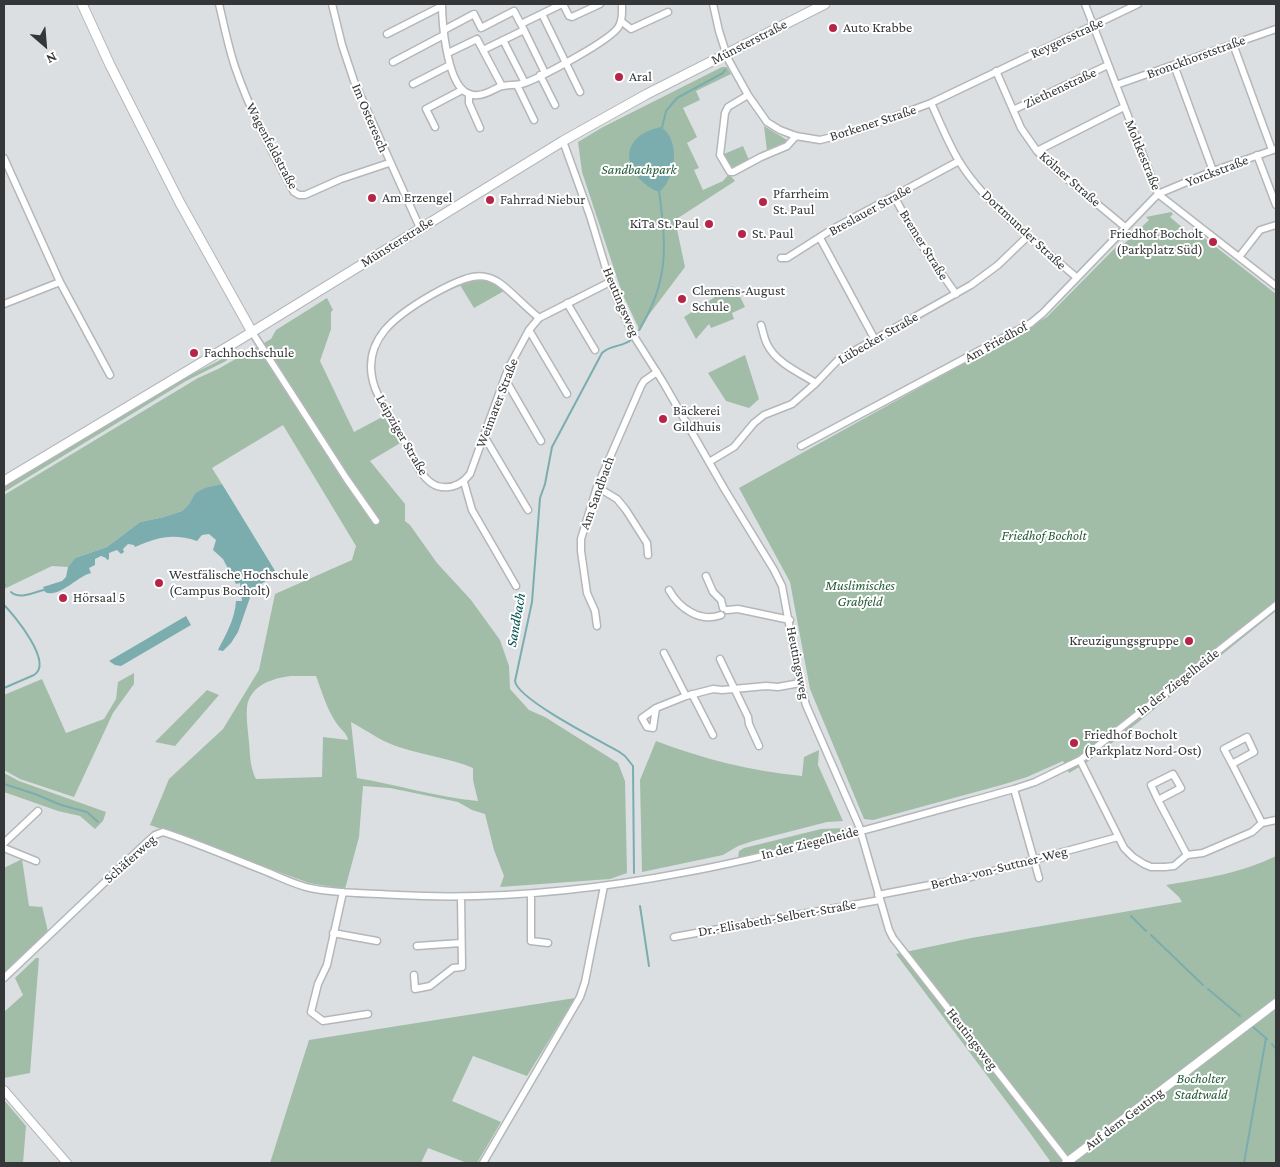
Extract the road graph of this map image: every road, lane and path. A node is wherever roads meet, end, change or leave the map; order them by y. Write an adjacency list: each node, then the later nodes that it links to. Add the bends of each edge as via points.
1 (82, 4): 77 (main road, via 176,194)
2 (220, 4): 55 (street, Wagenfeldstraße, via 228,44 244,92 294,192 305,196 341,178)
3 (332, 4): 55 (street, Im Osteresch, via 354,81)
4 (562, 4): 5 (street, via 572,17); 13 (street)
5 (600, 4)
6 (623, 4): 14 (street)
7 (714, 4): 24 (street, Borkener Straße)
8 (825, 4): 24 (main road, Münsterstraße)
9 (1085, 4): 15 (street, Moltkestraße)
10 (1138, 4): 15 (street, Reygersstraße)
11 (442, 5): 18 (street); 19 (street)
12 (668, 12): 14 (street, via 631,30)
13 (542, 14): 16 (street); 26 (street)
14 (621, 21): 26 (street, via 614,33)
15 (1092, 26): 29 (street, Moltkestraße); 30 (street, Reygersstraße)
16 (522, 27): 18 (street, via 514,11 481,28 474,14); 20 (street); 31 (street)
17 (1276, 29): 21 (street, Bronckhorststraße)
18 (444, 32): 23 (street); 25 (street)
19 (387, 34)
20 (503, 40): 22 (street); 32 (street)
21 (1233, 44): 28 (street, Bronckhorststraße); 50 (street)
22 (483, 50): 23 (street, via 477,39); 35 (street)
23 (448, 53): 27 (street)
24 (726, 53): 40 (street, Borkener Straße); 49 (main road, Münsterstraße)
25 (393, 62)
26 (566, 62): 31 (street); 38 (street)
27 (450, 65): 33 (street); 37 (street)
28 (1174, 65): 36 (street, Bronckhorststraße); 56 (street)
29 (1108, 66): 36 (street, Moltkestraße); 44 (street, Ziethenstraße)
30 (996, 71): 41 (street, Borkener Straße); 44 (street, Kölner Straße)
31 (543, 74): 32 (street); 42 (street)
32 (525, 83): 34 (street)
33 (413, 84)
34 (517, 85): 35 (street); 45 (street)
35 (502, 86): 39 (street, via 481,95)
36 (1116, 86): 43 (street, Moltkestraße)
37 (462, 90): 39 (street); 46 (street, via 426,109)
38 (580, 92)
39 (469, 94): 47 (street, via 469,103)
40 (748, 95): 48 (street, Borkener Straße, via 766,122); 48 (street, via 728,106 725,113 720,155 730,172 787,146)
41 (930, 103): 48 (street, Borkener Straße, via 820,140); 54 (street, Dortmunder Straße)
42 (554, 106)
43 (1124, 107): 51 (street); 57 (street, Moltkestraße)
44 (1013, 110): 51 (street, Kölner Straße)
45 (534, 120)
46 (435, 127)
47 (480, 128)
48 (796, 136)
49 (563, 141): 62 (main road, Münsterstraße); 69 (street, Heutingsweg)
50 (1274, 149): 52 (street, Yorckstraße)
51 (1037, 151): 61 (street, Kölner Straße)
52 (1257, 155): 56 (street, Yorckstraße); 59 (street)
53 (4, 158): 68 (street)
54 (959, 161): 58 (street, Breslauer Straße); 63 (street, Dortmunder Straße, via 981,191)
55 (389, 163): 62 (street, Im Osteresch)
56 (1213, 171): 57 (street, Yorckstraße)
57 (1158, 194): 61 (street, Am Friedhof); 65 (street, Moltkestraße)
58 (894, 196): 64 (street, Breslauer Straße); 71 (street, Bremer Straße, via 916,237)
59 (1276, 206)
60 (1276, 225): 65 (street, via 1260,230)
61 (1125, 227): 67 (street, Am Friedhof)
62 (420, 228): 77 (main road, Münsterstraße)
63 (1028, 236): 67 (street, Dortmunder Straße); 71 (street, Lübecker Straße, via 987,275)
64 (820, 238): 66 (street, Breslauer Straße, via 787,258); 78 (street)
65 (1240, 257): 70 (street, Moltkestraße)
66 (781, 258)
67 (1076, 277): 87 (street, Am Friedhof, via 1031,323)
68 (60, 282): 73 (street); 81 (street)
69 (610, 282): 72 (street, Weimarer Straße); 80 (street, Heutingsweg, via 632,333)
70 (1276, 286)
71 (956, 294): 78 (street, Lübecker Straße)
72 (567, 303): 74 (street, Weimarer Straße); 79 (street)
73 (4, 304)
74 (539, 318): 76 (street, Weimarer Straße); 90 (street, Leipziger Straße, via 501,282 489,276 465,278 404,312 389,324 377,342 372,363 375,386 425,477 437,486 452,487)
75 (761, 325): 83 (street, via 771,350 790,368)
76 (529, 330): 82 (street, Weimarer Straße); 84 (street)
77 (252, 332): 89 (main road, Münsterstraße); 93 (street)
78 (874, 338): 83 (street, Lübecker Straße, via 838,360)
79 (594, 350)
80 (657, 372): 88 (street, Heutingsweg); 91 (street, Am Sandbach, via 644,381)
81 (110, 375)
82 (505, 379): 85 (street, Weimarer Straße); 86 (street)
83 (816, 384): 88 (street, Lübecker Straße, via 792,404 764,415 734,447)
84 (567, 394)
85 (484, 438): 90 (street, Weimarer Straße, via 476,462); 92 (street)
86 (541, 441)
87 (801, 446)
88 (709, 462): 100 (street, Heutingsweg, via 774,570 782,586)
89 (4, 481)
90 (464, 482): 96 (street, via 472,510)
91 (597, 487): 94 (street, via 626,510 647,543); 101 (street, Am Sandbach, via 581,539 587,593)
92 (528, 510)
93 (376, 521)
94 (648, 555)
95 (706, 576): 99 (street)
96 (516, 586)
97 (669, 590): 99 (street, via 680,606 688,611 715,617)
98 (1276, 605): 110 (street, In der Ziegelheide)
99 (724, 611): 100 (street, via 738,609)
100 (790, 620): 104 (street, Heutingsweg)
101 (597, 626)
102 (664, 653): 106 (street)
103 (720, 659): 105 (street)
104 (800, 683): 105 (street); 117 (street, Heutingsweg, via 806,705)
105 (735, 689): 106 (street, via 712,689); 109 (street)
106 (689, 695): 107 (street); 108 (street)
107 (656, 708)
108 (713, 735)
109 (759, 746)
110 (1080, 760): 112 (street, In der Ziegelheide); 118 (street)
111 (1232, 764): 111 (street, via 1224,749 1247,737 1254,752); 116 (street)
112 (1014, 789): 117 (street, In der Ziegelheide); 122 (street)
113 (1158, 800): 113 (street, via 1151,785 1173,774 1181,788); 121 (street)
114 (38, 811): 119 (street)
115 (1276, 820): 116 (street)
116 (1262, 823): 121 (street, via 1252,832 1232,841 1199,855)
117 (860, 831): 125 (street, In der Ziegelheide, via 715,867); 130 (street, Heutingsweg)
118 (1118, 837): 121 (street, via 1132,857 1151,867 1174,866); 122 (street, Bertha-von-Suttner-Weg)
119 (4, 843)
120 (4, 848): 123 (street)
121 (1187, 856)
122 (1034, 860): 124 (street); 130 (street, Bertha-von-Suttner-Weg)
123 (36, 861)
124 (1039, 878)
125 (604, 886): 126 (street, In der Ziegelheide); 143 (street, via 580,997)
126 (591, 888): 128 (street, Schäferweg)
127 (343, 892): 129 (street, Schäferweg); 131 (street); 138 (street, Schäferweg, via 309,888 163,832 146,842)
128 (531, 894): 129 (street, Schäferweg); 135 (street, via 531,941)
129 (461, 897): 134 (street)
130 (879, 898): 132 (street, Dr.-Elisabeth-Selbert-Straße); 144 (street, Heutingsweg, via 893,938)
131 (333, 933): 133 (street); 140 (street, via 327,965 311,1012 324,1021)
132 (674, 937)
133 (377, 941)
134 (461, 943): 136 (street); 137 (street, via 462,967 453,968 430,986 415,989)
135 (548, 943)
136 (417, 946)
137 (414, 975)
138 (4, 978)
139 (1276, 1003): 144 (street, Auf dem Geuting)
140 (368, 1014)
141 (4, 1090): 142 (street)
142 (67, 1163)
143 (483, 1163)
144 (1067, 1163)

